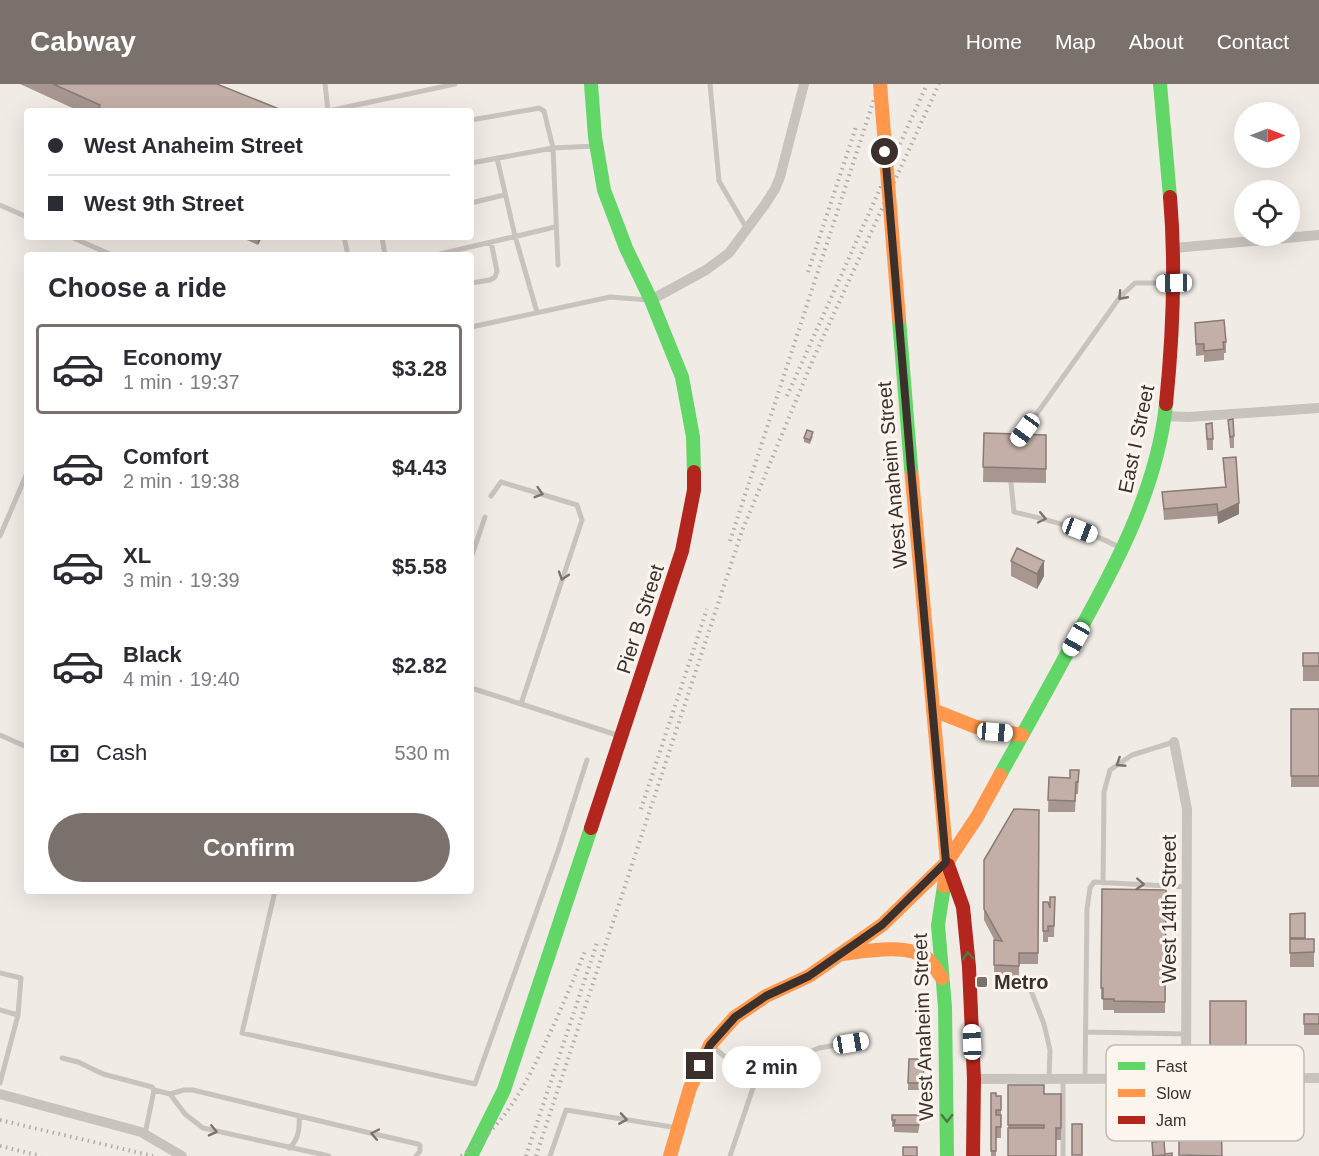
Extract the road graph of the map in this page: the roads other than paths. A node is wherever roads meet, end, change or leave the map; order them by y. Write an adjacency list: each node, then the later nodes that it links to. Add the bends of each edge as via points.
1 (325, 84): 8 (lane)
2 (455, 84): 9 (lane)
3 (591, 84): 11 (main road, Pier B Street)
4 (710, 84): 20 (lane, via 719,181)
5 (804, 84): 20 (street, via 775,189)
6 (879, 84): 46 (main road, West Anaheim Street, bridge)
7 (1160, 84): 25 (main road, East I Street)
8 (328, 108)
9 (342, 108)
10 (474, 119): 12 (lane, via 539,108 546,116)
11 (596, 146): 12 (lane); 31 (main road, Pier B Street, via 604,190)
12 (552, 148): 13 (lane); 19 (lane)
13 (497, 158): 14 (lane); 15 (lane)
14 (474, 163)
15 (504, 195): 16 (lane); 22 (lane)
16 (474, 201)
17 (0, 206): 18 (lane)
18 (24, 217)
19 (555, 227): 22 (lane); 28 (lane)
20 (747, 229): 31 (street, via 729,253)
21 (1319, 235): 25 (street)
22 (515, 236): 24 (lane); 32 (lane)
23 (78, 240): 26 (lane)
24 (491, 242): 27 (lane); 29 (lane, via 495,277)
25 (1174, 249): 30 (main road, East I Street)
26 (104, 252)
27 (449, 252)
28 (558, 265)
29 (474, 283)
30 (1174, 283): 35 (main road, East I Street); 36 (lane, one-way to 36, via 1135,283 1120,297)
31 (651, 300): 32 (lane, via 610,297); 49 (main road, Pier B Street, via 682,377 693,437 694,490 682,552)
32 (537, 312): 33 (lane)
33 (474, 326)
34 (1319, 408): 35 (street)
35 (1165, 416): 43 (main road, East I Street, via 1140,508)
36 (1011, 449)
37 (24, 480): 41 (lane)
38 (1011, 483): 43 (lane, one-way to 43, via 1014,512 1063,523)
39 (491, 496): 45 (lane, one-way to 45, via 501,482 577,505 582,520)
40 (485, 517): 42 (lane)
41 (0, 536)
42 (474, 549)
43 (1122, 549): 48 (main road, East I Street)
44 (474, 689): 45 (lane)
45 (521, 704): 49 (lane)
46 (933, 710): 48 (main road, via 970,726); 53 (main road, West Anaheim Street)
47 (0, 735): 51 (lane)
48 (1022, 735): 53 (main road, East I Street, via 977,817)
49 (621, 736): 86 (main road, Pier B Street, via 504,1090)
50 (1174, 742): 54 (lane, one-way to 54, via 1132,755 1110,770 1104,792); 55 (street, West 14th Street, via 1187,809)
51 (24, 746)
52 (587, 760): 56 (lane, via 475,1084 242,1033)
53 (946, 862): 57 (main road, East I Street, via 882,925); 59 (main road, West Anaheim Street, via 938,925); 69 (main road, West Anaheim Street, one-way to 53, via 963,907)
54 (1103, 883): 55 (lane, one-way to 55); 63 (lane, via 1094,882 1090,888 1087,909)
55 (1187, 887): 64 (street, West 14th Street)
56 (274, 894)
57 (840, 954): 59 (main road, via 902,950 926,957); 66 (main road, East I Street, via 809,976 742,1012)
58 (0, 973): 62 (lane, via 21,978)
59 (942, 979): 90 (main road, West Anaheim Street, one-way to 90)
60 (1028, 983): 70 (lane, via 1050,1050)
61 (0, 1010): 62 (lane)
62 (18, 1015): 75 (lane)
63 (1086, 1032): 64 (lane); 72 (lane)
64 (1186, 1034): 67 (street, West 14th Street)
65 (867, 1040): 74 (lane, via 819,1048 773,1067)
66 (710, 1045): 74 (lane); 80 (main road, East I Street, via 690,1088)
67 (1186, 1045)
68 (62, 1058): 76 (lane, via 103,1074 150,1085)
69 (974, 1079): 70 (street); 91 (main road, West Anaheim Street)
70 (1049, 1079): 71 (street)
71 (1063, 1079): 72 (street); 92 (lane)
72 (1085, 1079): 73 (street)
73 (1106, 1079)
74 (755, 1082): 89 (lane)
75 (0, 1083)
76 (154, 1090): 78 (lane); 81 (lane)
77 (0, 1094): 81 (street)
78 (170, 1094): 79 (lane, via 193,1090); 82 (lane, one-way to 82, via 185,1114 203,1128)
79 (299, 1116): 82 (lane, via 296,1140); 85 (lane, one-way to 79, via 420,1151 418,1144)
80 (680, 1128): 87 (lane, one-way to 80, via 566,1110); 88 (main road, East I Street)
81 (144, 1134): 83 (street)
82 (289, 1148): 84 (lane)
83 (182, 1156)
84 (329, 1156)
85 (416, 1156)
86 (471, 1156)
87 (550, 1156)
88 (670, 1156)
89 (730, 1156)
90 (947, 1156)
91 (973, 1156)
92 (1063, 1156)

